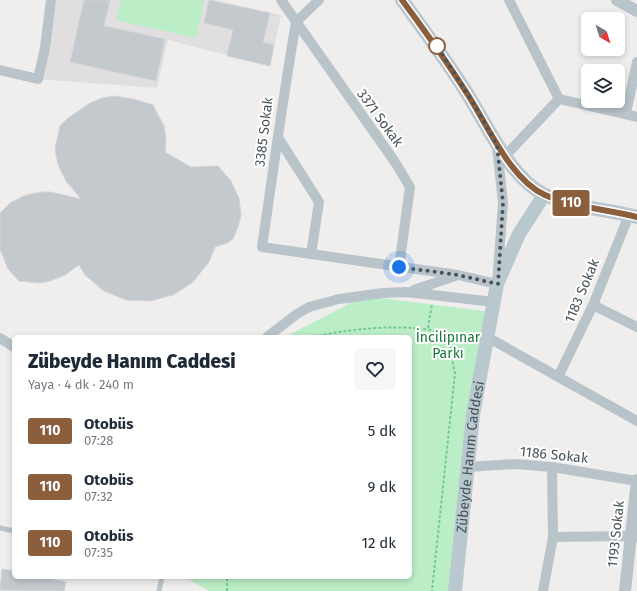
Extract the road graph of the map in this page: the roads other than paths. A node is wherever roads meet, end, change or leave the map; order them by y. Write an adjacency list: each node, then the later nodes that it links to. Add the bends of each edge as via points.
1 (51, 0): 10 (street, via 38,79)
2 (281, 0): 8 (street, 3371 Sokak)
3 (319, 0): 8 (street)
4 (402, 0): 15 (main road, via 438,48)
5 (509, 0): 11 (street)
6 (617, 0): 7 (street)
7 (634, 6)
8 (296, 22): 14 (street, 3385 Sokak); 19 (street, 3371 Sokak, via 410,187)
9 (637, 62): 12 (street)
10 (0, 70)
11 (559, 100): 12 (street); 15 (street)
12 (626, 113): 13 (street)
13 (637, 117)
14 (278, 139): 18 (street, via 319,202); 18 (street, 3385 Sokak, via 262,247)
15 (501, 150): 16 (main road, via 521,176); 21 (street, via 503,203)
16 (544, 195): 17 (main road, via 578,206); 21 (main road, Zübeyde Hanım Caddesi, via 519,234)
17 (633, 216): 24 (street, 1183 Sokak)
18 (311, 254): 19 (street)
19 (399, 267): 20 (street)
20 (458, 275): 21 (street); 22 (street)
21 (498, 284): 23 (main road, Zübeyde Hanım Caddesi)
22 (406, 292): 23 (street); 26 (street, via 339,299 309,308)
23 (494, 302): 27 (main road, Zübeyde Hanım Caddesi)
24 (593, 305): 25 (street); 30 (street, 1183 Sokak)
25 (637, 327)
26 (269, 335)
27 (489, 338): 30 (street); 32 (main road, Zübeyde Hanım Caddesi, via 473,415)
28 (1, 340): 29 (street)
29 (12, 346)
30 (558, 377): 31 (street)
31 (637, 421)
32 (468, 467): 33 (street, 1186 Sokak, via 515,464); 41 (main road, Zübeyde Hanım Caddesi)
33 (552, 467): 34 (street, 1186 Sokak); 37 (street)
34 (637, 480): 38 (street, 1193 Sokak)
35 (0, 528): 36 (lane)
36 (12, 531)
37 (553, 537): 38 (street); 42 (street)
38 (634, 537): 43 (street, 1193 Sokak)
39 (162, 579): 40 (lane)
40 (159, 591)
41 (455, 591)
42 (543, 591)
43 (625, 591)

